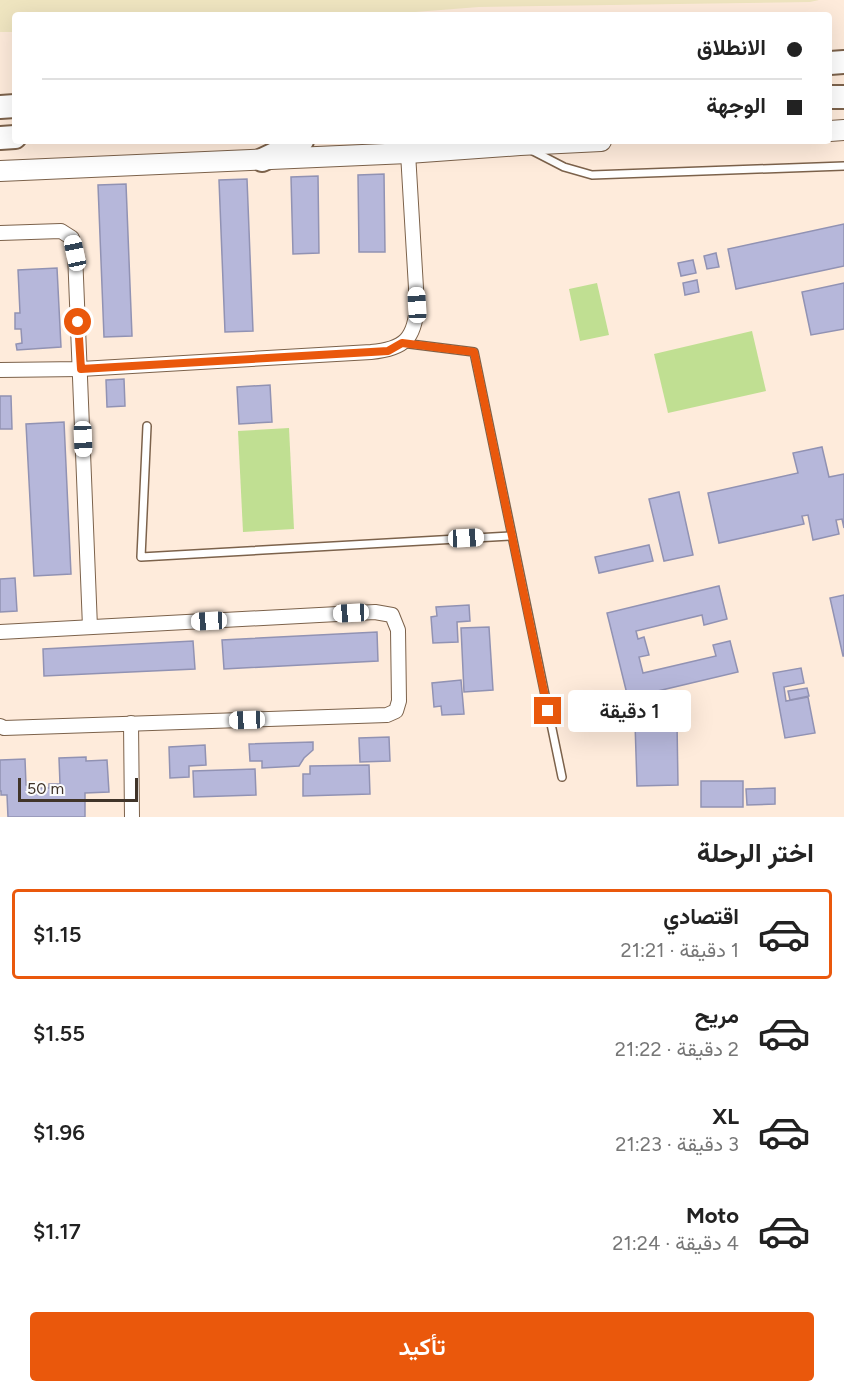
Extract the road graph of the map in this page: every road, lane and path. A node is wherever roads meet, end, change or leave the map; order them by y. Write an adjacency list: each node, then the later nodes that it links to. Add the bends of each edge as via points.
1 (296, 144): 5 (main road)
2 (540, 144): 3 (street)
3 (519, 145): 4 (street); 6 (lane, via 564,167 592,175)
4 (408, 153): 5 (street); 9 (street, via 417,305 416,323)
5 (262, 160): 7 (street)
6 (844, 166)
7 (0, 171)
8 (0, 233): 10 (street, via 61,231 72,238)
9 (402, 343): 10 (street, via 388,351); 13 (lane, via 474,352)
10 (81, 369): 11 (street); 14 (street)
11 (0, 370)
12 (147, 426): 13 (lane, via 141,557)
13 (512, 536): 18 (lane)
14 (90, 627): 15 (street); 16 (street, via 375,612 392,615 398,630 399,701 396,711 387,716)
15 (0, 632)
16 (131, 723): 17 (street); 19 (street)
17 (0, 726)
18 (561, 777)
19 (132, 817)

